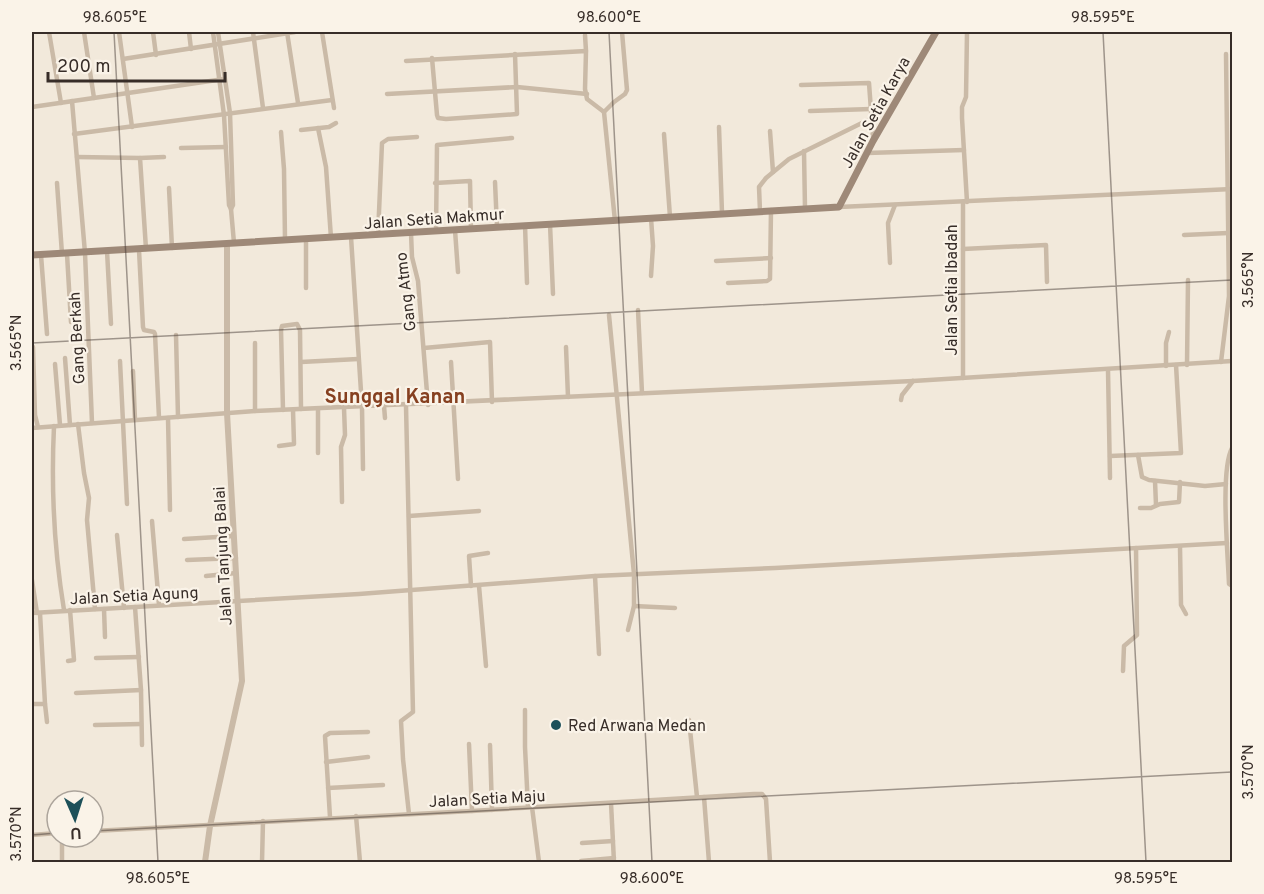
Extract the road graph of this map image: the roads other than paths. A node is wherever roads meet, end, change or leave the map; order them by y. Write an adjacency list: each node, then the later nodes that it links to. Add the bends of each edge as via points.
1 (49, 32): 35 (street)
2 (84, 32): 32 (street)
3 (119, 32): 23 (street)
4 (153, 32): 21 (street)
5 (189, 32): 17 (street)
6 (213, 32): 16 (street)
7 (218, 32): 16 (street)
8 (287, 32): 9 (street); 14 (street); 36 (street)
9 (295, 32)
10 (322, 32): 33 (street)
11 (622, 32): 42 (street, via 627,90)
12 (936, 32): 56 (main road, Jalan Setia Karya)
13 (967, 32): 59 (street, Jalan Setia Ibadah, via 966,98 962,107)
14 (254, 34): 16 (street); 38 (street)
15 (585, 35): 18 (street)
16 (218, 44): 17 (street); 25 (street)
17 (191, 49): 21 (street)
18 (586, 51): 19 (street); 31 (street)
19 (515, 54): 22 (street); 27 (street)
20 (1226, 54): 71 (street)
21 (156, 55): 23 (street)
22 (432, 58): 24 (street); 28 (street)
23 (123, 59): 29 (street)
24 (406, 61)
25 (222, 80): 29 (street); 43 (street)
26 (801, 86): 40 (street, via 866,81 870,85)
27 (517, 87): 28 (street); 28 (street, via 518,110 514,115 446,119 438,118); 31 (street)
28 (435, 90): 30 (street)
29 (128, 92): 32 (street); 46 (street)
30 (387, 94)
31 (586, 94): 42 (street)
32 (94, 98): 34 (street)
33 (332, 100): 36 (street); 39 (street)
34 (72, 101): 35 (street); 52 (street, Gang Berkah)
35 (61, 103): 37 (street)
36 (298, 103): 38 (street)
37 (32, 107)
38 (263, 108): 43 (street)
39 (334, 108)
40 (871, 110): 41 (street); 44 (street)
41 (810, 111)
42 (604, 112): 81 (street)
43 (227, 114): 46 (street); 57 (street); 65 (street)
44 (872, 118): 56 (street); 60 (street)
45 (336, 123): 48 (street)
46 (132, 127): 52 (street)
47 (719, 127): 78 (street)
48 (318, 128): 49 (street); 93 (street, via 326,167)
49 (301, 130)
50 (770, 131): 66 (street)
51 (281, 132): 95 (street)
52 (74, 134): 63 (street, Gang Berkah)
53 (664, 134): 79 (street)
54 (417, 137): 90 (street, via 383,142)
55 (512, 138): 69 (street, via 437,145)
56 (873, 141): 61 (main road, Jalan Setia Karya)
57 (226, 147): 58 (street); 65 (street)
58 (181, 148)
59 (964, 150): 61 (street); 72 (street, Jalan Setia Ibadah)
60 (804, 151): 66 (street); 75 (street)
61 (867, 153): 74 (main road, Jalan Setia Karya)
62 (164, 157): 64 (street)
63 (77, 158): 64 (street); 101 (street, Gang Berkah)
64 (140, 158): 98 (street)
65 (230, 167): 96 (street)
66 (773, 172): 77 (street, via 759,187)
67 (495, 182): 84 (street)
68 (57, 183): 102 (street)
69 (435, 183): 85 (street, via 470,181); 86 (street)
70 (169, 188): 97 (street)
71 (1230, 189): 72 (street); 89 (street)
72 (965, 202): 73 (street); 99 (street, Jalan Setia Ibadah)
73 (895, 205): 74 (street); 107 (street, via 888,222)
74 (839, 207): 75 (main road, Jalan Setia Makmur)
75 (805, 209): 76 (main road, Jalan Setia Makmur)
76 (771, 210): 77 (main road, Jalan Setia Makmur); 105 (street)
77 (760, 211): 78 (main road, Jalan Setia Makmur)
78 (722, 213): 79 (main road, Jalan Setia Makmur)
79 (670, 217): 80 (main road, Jalan Setia Makmur)
80 (651, 218): 81 (main road, Jalan Setia Makmur); 109 (street)
81 (615, 221): 82 (main road, Jalan Setia Makmur)
82 (550, 224): 83 (main road, Jalan Setia Makmur); 115 (street)
83 (525, 225): 84 (main road, Jalan Setia Makmur); 112 (street)
84 (497, 227): 85 (main road, Jalan Setia Makmur)
85 (471, 229): 87 (main road, Jalan Setia Makmur)
86 (436, 231): 87 (main road, Jalan Setia Makmur); 88 (main road, Jalan Setia Makmur)
87 (455, 231): 108 (street)
88 (411, 233): 90 (main road, Jalan Setia Makmur); 126 (street, Gang Atmo)
89 (1228, 233): 91 (street); 133 (street, via 1229,296)
90 (378, 235): 92 (main road, Jalan Setia Makmur)
91 (1184, 235)
92 (351, 237): 93 (main road, Jalan Setia Makmur); 128 (street)
93 (331, 238): 94 (main road, Jalan Setia Makmur)
94 (306, 240): 95 (main road, Jalan Setia Makmur); 114 (street)
95 (285, 241): 96 (main road, Jalan Setia Makmur)
96 (231, 245): 97 (main road, Jalan Setia Makmur); 158 (street, Jalan Tanjung Balai)
97 (172, 248): 98 (main road, Jalan Setia Makmur)
98 (142, 249): 100 (main road, Jalan Setia Makmur); 160 (street, via 143,327 155,334)
99 (963, 249): 111 (street, via 1046,245); 140 (street, Jalan Setia Ibadah)
100 (107, 251): 101 (main road, Jalan Setia Makmur); 119 (street)
101 (85, 253): 102 (main road, Jalan Setia Makmur); 165 (street, Gang Berkah)
102 (64, 254): 104 (main road, Jalan Setia Makmur); 118 (street)
103 (32, 255): 104 (main road, Jalan Setia Makmur)
104 (41, 255): 121 (street)
105 (771, 258): 106 (street); 113 (street, via 769,280)
106 (716, 261)
107 (890, 263)
108 (458, 272)
109 (651, 276)
110 (1188, 280): 136 (street)
111 (1047, 282)
112 (527, 283)
113 (728, 283)
114 (306, 288)
115 (553, 294)
116 (638, 310): 142 (street)
117 (609, 315): 143 (street)
118 (71, 322)
119 (111, 324)
120 (1170, 332): 137 (street)
121 (48, 334)
122 (176, 335): 159 (street)
123 (255, 343): 157 (street)
124 (566, 346): 144 (street)
125 (33, 347): 169 (street)
126 (424, 348): 146 (street, via 490,342); 148 (street, Gang Atmo)
127 (65, 358): 166 (street)
128 (358, 359): 131 (street); 151 (street)
129 (120, 361): 164 (street)
130 (1233, 361): 133 (street)
131 (301, 362): 153 (street); 155 (street, via 299,327 282,326)
132 (451, 362): 147 (street)
133 (1221, 362): 136 (street)
134 (55, 364): 168 (street)
135 (1176, 365): 136 (street); 137 (street); 174 (street, via 1182,452)
136 (1187, 365)
137 (1166, 366): 138 (street)
138 (1108, 370): 140 (street); 175 (street)
139 (133, 371): 163 (street)
140 (963, 378): 141 (street)
141 (913, 381): 142 (street); 145 (street)
142 (642, 393): 143 (street)
143 (616, 395): 144 (street); 201 (street)
144 (568, 397): 146 (street)
145 (901, 400)
146 (492, 402): 147 (street)
147 (453, 403): 148 (street); 179 (street)
148 (428, 405): 150 (street)
149 (384, 406): 150 (street); 151 (street); 162 (street)
150 (406, 406): 189 (street)
151 (362, 407): 152 (street); 176 (street)
152 (344, 408): 154 (street); 183 (street)
153 (301, 409): 154 (street); 156 (street)
154 (318, 409): 173 (street)
155 (283, 410): 156 (street); 157 (street)
156 (293, 410): 171 (street, via 294,444)
157 (255, 411): 158 (street)
158 (227, 413): 159 (street); 192 (street, Jalan Tanjung Balai)
159 (178, 417): 161 (street)
160 (159, 418): 161 (street); 163 (street)
161 (168, 418): 187 (street)
162 (385, 418)
163 (135, 420): 164 (street)
164 (124, 421): 165 (street); 184 (street)
165 (92, 423): 167 (street)
166 (70, 424): 167 (street); 168 (street)
167 (78, 424): 215 (street, via 89,498 87,520)
168 (57, 426): 169 (street); 217 (street, via 52,470 53,525)
169 (38, 427): 170 (street)
170 (32, 428)
171 (279, 446)
172 (1233, 448): 177 (street, via 1227,458)
173 (318, 453)
174 (1138, 455): 175 (street); 180 (street, via 1142,477)
175 (1110, 456): 178 (street)
176 (363, 469)
177 (1229, 469): 182 (street)
178 (1110, 478)
179 (458, 479)
180 (1155, 481): 181 (street); 185 (street)
181 (1179, 482): 182 (street); 185 (street, via 1179,502)
182 (1226, 484): 194 (street)
183 (342, 502)
184 (127, 504)
185 (1156, 505): 186 (street)
186 (1140, 508)
187 (170, 510)
188 (479, 512): 189 (street)
189 (410, 516): 208 (street)
190 (152, 521): 210 (street)
191 (117, 535): 213 (street)
192 (234, 536): 193 (street); 198 (street, Jalan Tanjung Balai)
193 (184, 539)
194 (1227, 543): 195 (street, Jalan Setia Agung); 207 (street, via 1229,584)
195 (1180, 547): 196 (street, Jalan Setia Agung); 219 (street, via 1181,605)
196 (1136, 548): 201 (street, Jalan Setia Agung); 227 (street, via 1137,635 1124,646)
197 (488, 553): 205 (street, via 469,556)
198 (236, 558): 199 (street); 200 (street, Jalan Tanjung Balai)
199 (187, 560)
200 (236, 573): 202 (street); 209 (street, Jalan Tanjung Balai)
201 (634, 574): 203 (street, Jalan Setia Agung); 211 (street)
202 (206, 576)
203 (595, 576): 206 (street, Jalan Setia Agung); 222 (street)
204 (32, 580): 218 (street)
205 (471, 586): 206 (street, Jalan Setia Agung); 208 (street, Jalan Setia Agung)
206 (479, 586): 226 (street)
207 (1233, 586)
208 (410, 590): 209 (street, Jalan Setia Agung); 251 (street, via 413,712 401,721)
209 (237, 601): 210 (street, Jalan Setia Agung); 255 (street, Jalan Tanjung Balai, via 242,681)
210 (159, 605): 212 (street, Jalan Setia Agung)
211 (634, 606): 214 (street); 220 (street)
212 (135, 607): 213 (street, Jalan Setia Agung); 223 (street)
213 (124, 608): 216 (street, Jalan Setia Agung)
214 (675, 608)
215 (95, 609): 216 (street, Jalan Setia Agung); 217 (street, Jalan Setia Agung)
216 (104, 609): 221 (street)
217 (67, 610): 218 (street, Jalan Setia Agung); 225 (street, via 74,660)
218 (36, 613): 231 (street)
219 (1186, 615)
220 (628, 630)
221 (105, 636)
222 (599, 654)
223 (139, 657): 224 (street); 228 (street)
224 (96, 658)
225 (68, 661)
226 (486, 666)
227 (1123, 671)
228 (141, 690): 229 (street); 235 (street)
229 (76, 693)
230 (32, 704): 231 (street)
231 (45, 704): 234 (street)
232 (525, 710): 248 (street)
233 (689, 720): 246 (street)
234 (47, 722)
235 (141, 724): 236 (street); 239 (street)
236 (95, 725)
237 (368, 732): 242 (street, via 326,734)
238 (469, 744): 250 (street)
239 (142, 745)
240 (490, 745): 249 (street)
241 (368, 758): 242 (street)
242 (326, 762): 244 (street)
243 (383, 785): 244 (street)
244 (328, 788): 253 (street)
245 (704, 796): 246 (street, Jalan Setia Maju); 265 (street); 266 (street, Jalan Setia Maju, via 764,796)
246 (697, 797): 247 (street, Jalan Setia Maju)
247 (610, 803): 248 (street, Jalan Setia Maju); 257 (street)
248 (530, 807): 249 (street, Jalan Setia Maju); 264 (street)
249 (492, 810): 250 (street, Jalan Setia Maju)
250 (472, 811): 251 (street, Jalan Setia Maju)
251 (409, 814): 252 (street, Jalan Setia Maju)
252 (356, 816): 253 (street, Jalan Setia Maju); 263 (street)
253 (330, 817): 254 (street, Jalan Setia Maju)
254 (262, 821): 255 (street, Jalan Setia Maju); 262 (street)
255 (210, 826): 256 (street, Jalan Setia Maju); 261 (street, Jalan Tanjung Balai)
256 (105, 830)
257 (613, 841): 258 (street); 259 (street)
258 (582, 843)
259 (614, 860): 260 (street)
260 (581, 861)
261 (205, 862)
262 (262, 862)
263 (360, 862)
264 (539, 862)
265 (709, 862)
266 (770, 862)

